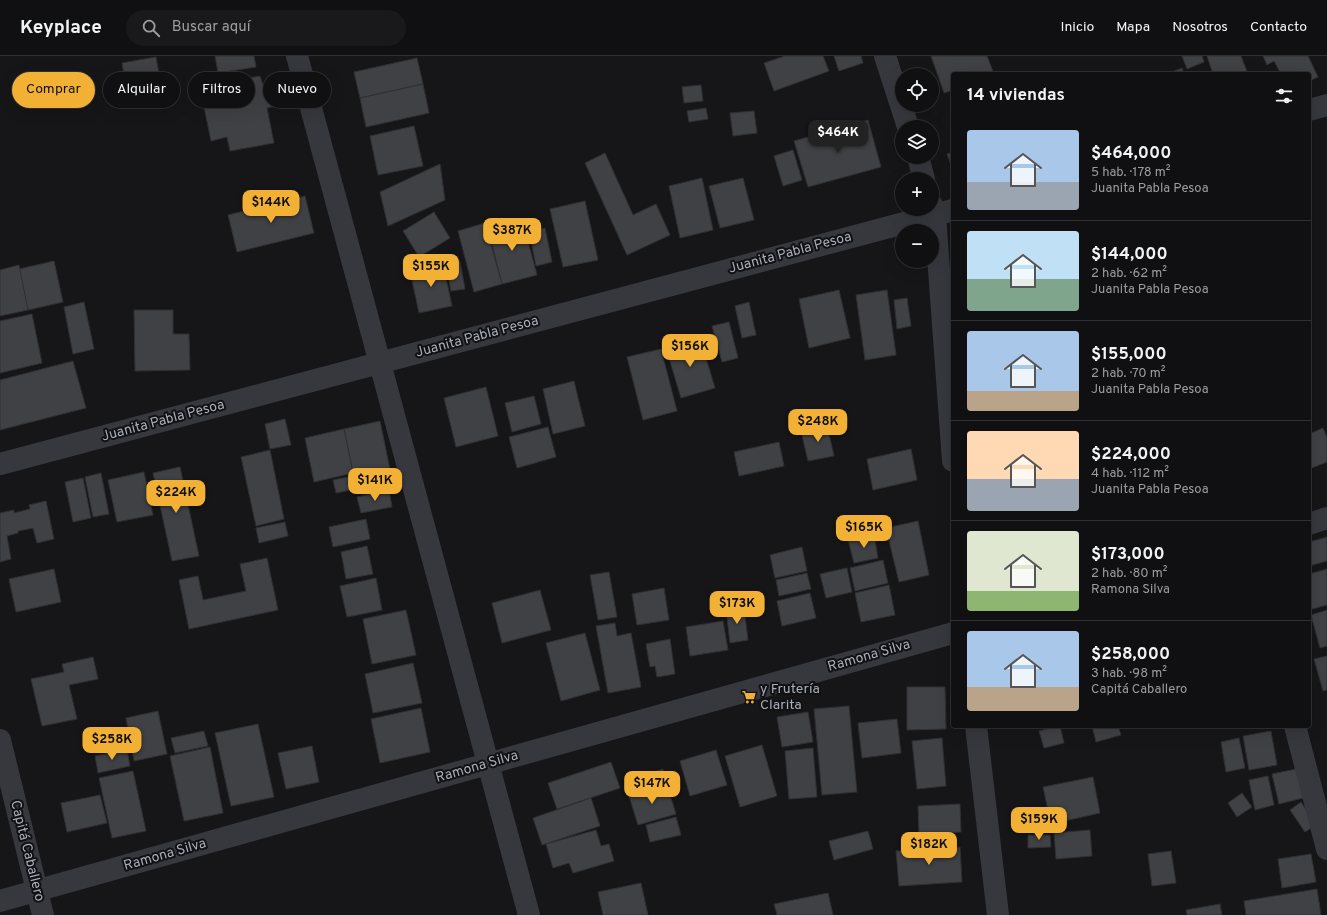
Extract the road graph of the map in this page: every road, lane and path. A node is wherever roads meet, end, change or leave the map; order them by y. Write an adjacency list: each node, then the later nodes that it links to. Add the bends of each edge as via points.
1 (297, 56): 7 (street)
2 (885, 56): 5 (street)
3 (1327, 104): 4 (street)
4 (1311, 109)
5 (906, 120)
6 (940, 210): 7 (street, Juanita Pabla Pesoa); 8 (street)
7 (380, 363): 9 (street, Juanita Pabla Pesoa); 16 (street)
8 (951, 422)
9 (0, 464)
10 (1327, 518): 11 (street)
11 (1311, 523)
12 (951, 634): 16 (street, Ramona Silva)
13 (976, 728): 22 (street)
14 (1296, 728): 17 (street)
15 (0, 740): 18 (street, Capitá Caballero)
16 (488, 764): 18 (street, Ramona Silva); 21 (street)
17 (1327, 849)
18 (37, 892): 19 (street, Ramona Silva); 20 (street, Capitá Caballero)
19 (0, 901)
20 (42, 915)
21 (529, 915)
22 (998, 915)

